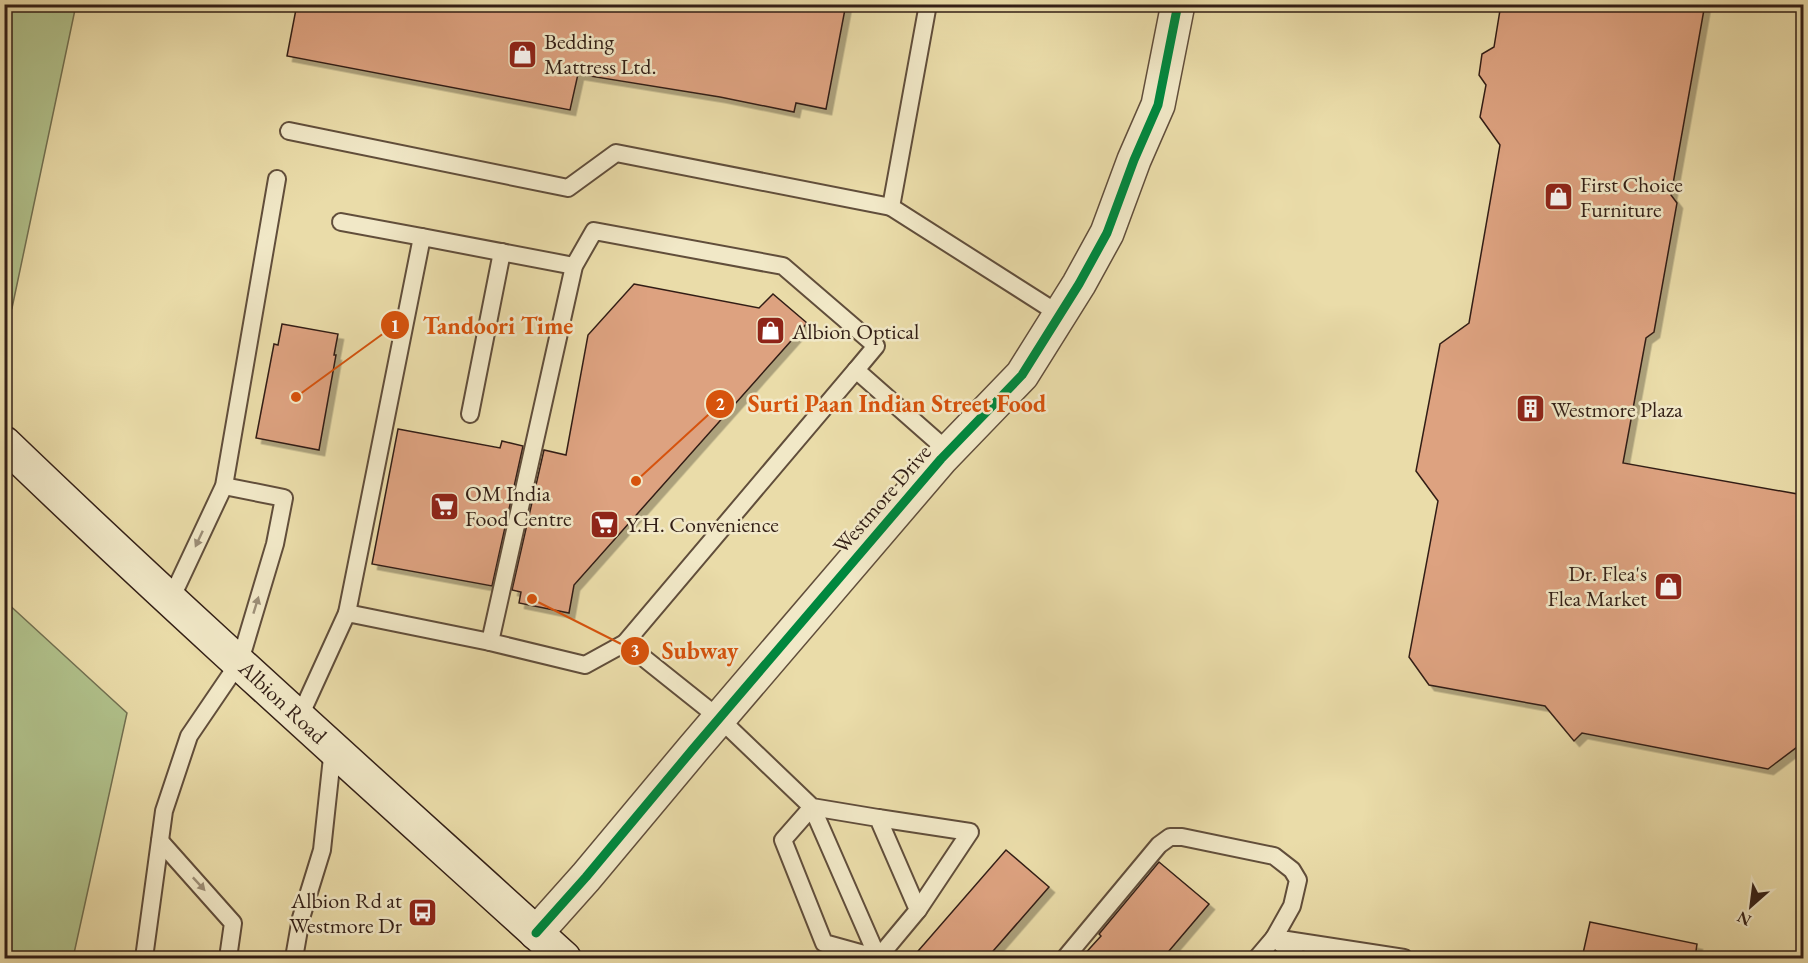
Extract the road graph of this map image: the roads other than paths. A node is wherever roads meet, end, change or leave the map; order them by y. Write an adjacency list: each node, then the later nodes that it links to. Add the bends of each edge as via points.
1 (928, 4): 5 (lane)
2 (1178, 4): 10 (street, Westmore Drive, via 1158,105 1107,232)
3 (289, 131): 5 (lane, via 568,188 616,153)
4 (277, 179): 15 (lane)
5 (891, 207): 10 (lane)
6 (341, 222): 7 (lane)
7 (422, 237): 8 (lane); 17 (lane)
8 (502, 252): 9 (lane); 12 (lane)
9 (574, 266): 11 (lane, via 594,231 783,266 876,346); 18 (lane)
10 (1059, 314): 14 (street, Westmore Drive, via 1022,375)
11 (856, 370): 14 (lane); 19 (lane)
12 (470, 414)
13 (4, 443): 16 (street, Albion Road)
14 (949, 452): 22 (street, Westmore Drive)
15 (224, 486): 16 (lane, one-way to 16); 20 (lane, one-way to 15, via 275,544 284,498)
16 (170, 601): 20 (street, Albion Road)
17 (347, 613): 18 (lane); 21 (lane)
18 (490, 642): 19 (lane, via 585,665)
19 (625, 643): 22 (lane)
20 (240, 661): 21 (street, Albion Road); 26 (lane, via 189,736 164,811)
21 (300, 716): 23 (street, Albion Road)
22 (719, 718): 24 (lane); 28 (street, Westmore Drive)
23 (333, 747): 28 (street, Albion Road); 30 (lane, via 322,850 301,918)
24 (812, 807): 25 (lane); 34 (lane); 34 (lane, via 783,840 824,943)
25 (878, 818): 27 (lane); 27 (lane, via 970,832)
26 (160, 841): 31 (lane); 32 (lane, one-way to 32, via 233,923)
27 (918, 910): 34 (lane)
28 (536, 933): 33 (street, Albion Road)
29 (1274, 938): 35 (lane, via 1292,906 1298,880 1292,870 1274,856 1170,837 1159,845); 36 (lane); 37 (lane); 38 (lane)
30 (298, 956)
31 (144, 958)
32 (228, 958)
33 (564, 958)
34 (878, 958)
35 (1065, 958)
36 (1257, 958)
37 (1299, 958)
38 (1404, 958)

